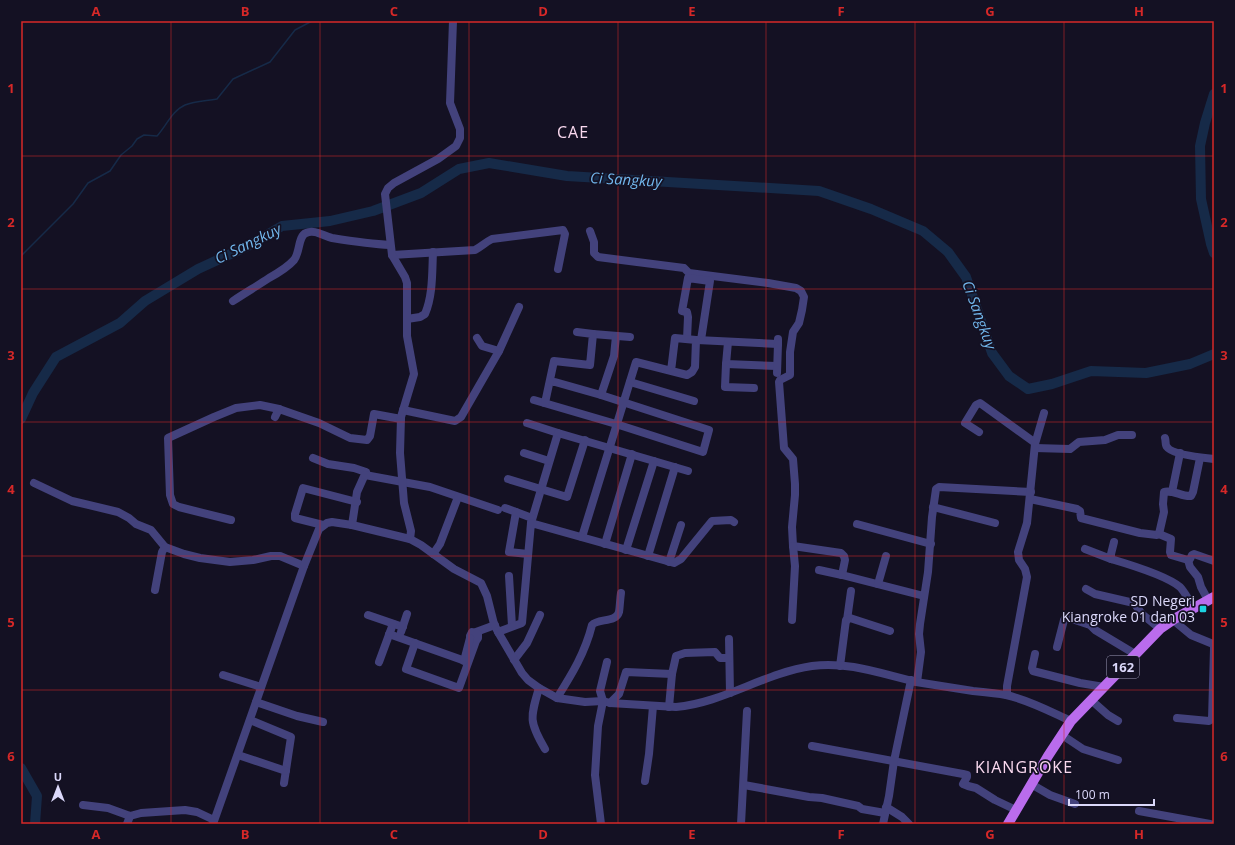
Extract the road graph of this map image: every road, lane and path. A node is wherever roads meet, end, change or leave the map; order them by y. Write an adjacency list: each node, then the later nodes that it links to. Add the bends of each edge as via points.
1 (453, 21): 3 (street, via 450,103 460,129 460,138 456,146 438,159 388,188 385,194)
2 (590, 231): 78 (street, via 594,253 598,257 684,268 689,272 768,283 801,291 804,297 799,323 793,332 790,375 779,382 784,448 793,459 796,495 792,527)
3 (390, 245): 5 (street); 7 (street, via 331,238 318,232 305,233 293,261)
4 (433, 252): 5 (street); 6 (street, via 475,250 492,239 564,230); 9 (street, via 431,295 425,314)
5 (392, 255): 9 (street, via 407,283)
6 (558, 269)
7 (233, 301)
8 (519, 307): 18 (street)
9 (406, 319): 30 (street, via 414,374)
10 (577, 332): 11 (street)
11 (594, 334): 12 (street); 27 (street, via 590,365 554,361)
12 (616, 336): 13 (street); 24 (street, via 614,356)
13 (630, 337)
14 (477, 338): 18 (street, via 482,346)
15 (687, 339): 16 (street); 16 (street, via 688,317 687,312 682,311 688,278 710,281); 20 (street, via 675,338)
16 (699, 340): 17 (street); 20 (street, via 692,372 686,375)
17 (728, 342): 19 (street); 19 (street, via 778,342 777,369)
18 (499, 351): 30 (street, via 458,420)
19 (726, 364): 23 (street, via 725,387)
20 (671, 372): 22 (street, via 636,362)
21 (555, 382): 24 (street)
22 (630, 382): 26 (street); 28 (street)
23 (754, 388)
24 (601, 396): 28 (street)
25 (534, 400): 27 (street)
26 (694, 401)
27 (545, 403): 35 (street)
28 (624, 403): 35 (street); 35 (street, via 709,430 703,452)
29 (279, 409): 32 (street); 33 (street, via 354,439 370,439 374,414); 64 (street, via 260,406 236,408 168,438 170,495 173,504)
30 (403, 410): 33 (street)
31 (1044, 413): 41 (street)
32 (275, 417)
33 (401, 419): 55 (street, via 400,453)
34 (527, 423): 37 (street)
35 (616, 424): 42 (street)
36 (979, 432): 41 (street, via 965,423 980,403 1034,442)
37 (558, 433): 40 (street); 49 (street)
38 (1132, 435): 41 (street, via 1079,442 1070,449)
39 (1165, 438): 44 (street, via 1167,448)
40 (585, 440): 42 (street); 57 (street, via 567,497)
41 (1035, 446): 59 (street)
42 (609, 448): 45 (street); 73 (street)
43 (524, 453): 49 (street)
44 (1180, 453): 47 (street); 58 (street)
45 (632, 454): 50 (street); 76 (street)
46 (313, 458): 53 (street, via 328,464 354,468 366,472)
47 (1200, 458): 48 (street); 58 (street, via 1191,496)
48 (1214, 459)
49 (549, 461): 57 (street)
50 (654, 461): 51 (street); 81 (street)
51 (676, 468): 52 (street); 84 (street)
52 (688, 471)
53 (365, 475): 55 (street); 61 (street, via 358,488)
54 (508, 479): 57 (street)
55 (403, 482): 60 (street, via 430,487); 74 (street)
56 (34, 483): 79 (street, via 72,501 125,516 151,530)
57 (541, 489): 65 (street)
58 (1172, 492): 72 (street, via 1164,492 1164,512)
59 (1031, 496): 62 (street, via 939,488 935,491); 72 (street, via 1080,511 1080,518 1140,533); 137 (street, via 1027,523 1018,552 1026,577)
60 (458, 498): 63 (street); 82 (street, via 440,544)
61 (357, 502): 70 (street, via 303,488 295,518); 71 (street)
62 (933, 507): 67 (street); 77 (street)
63 (516, 512): 65 (street); 83 (street, via 509,552)
64 (231, 520)
65 (532, 520): 73 (street); 83 (street)
66 (734, 522): 89 (street, via 712,521 681,559 674,563)
67 (995, 523)
68 (681, 524): 89 (street)
69 (857, 524): 77 (street)
70 (324, 525): 71 (street, via 332,522); 90 (street, via 319,529)
71 (352, 526): 74 (street)
72 (1159, 534): 87 (street, via 1171,539 1170,554)
73 (582, 537): 76 (street)
74 (410, 539): 82 (street)
75 (1114, 542): 86 (street)
76 (605, 544): 81 (street)
77 (931, 544): 99 (street)
78 (793, 546): 92 (street, via 841,553 845,560); 105 (street)
79 (165, 547): 90 (street, via 218,561 280,556); 96 (street)
80 (1085, 549): 86 (street)
81 (626, 550): 84 (street)
82 (433, 554): 111 (street, via 481,583)
83 (528, 554): 109 (street, via 522,623)
84 (648, 556): 89 (street)
85 (886, 556): 94 (street)
86 (1110, 559): 101 (street, via 1176,585)
87 (1188, 560): 88 (street, via 1194,554); 100 (street, via 1201,587)
88 (1214, 561)
89 (669, 562)
90 (304, 566): 133 (street)
91 (819, 570): 92 (street)
92 (842, 575): 94 (street)
93 (509, 576): 109 (street)
94 (878, 584): 99 (street)
95 (1086, 589): 112 (street, via 1095,594 1134,603 1142,614)
96 (155, 590)
97 (850, 591): 106 (street)
98 (621, 593): 138 (street, via 619,614 592,625 581,658)
99 (924, 596): 131 (street, via 919,634 921,652)
100 (1211, 598): 101 (main road, 162)
101 (1194, 608): 107 (main road, 162)
102 (408, 614): 110 (street)
103 (368, 615): 108 (street)
104 (540, 615): 124 (street, via 527,643)
105 (792, 620)
106 (847, 620): 113 (street, via 850,618); 128 (street)
107 (1173, 620): 112 (main road, 162); 119 (street, via 1191,635 1210,642)
108 (393, 624): 110 (street); 114 (street)
109 (512, 626): 111 (street)
110 (403, 627): 115 (street)
111 (497, 629): 124 (street); 125 (street, via 475,637)
112 (1160, 629): 122 (main road, 162)
113 (890, 631)
114 (389, 634): 115 (street); 126 (street)
115 (399, 637): 117 (street)
116 (729, 639): 123 (street)
117 (416, 643): 125 (street); 125 (street, via 406,670 459,688)
118 (1058, 647): 122 (street, via 1066,617 1090,625)
119 (1214, 647): 120 (street)
120 (1214, 651): 132 (street)
121 (1035, 654): 134 (street, via 1033,671)
122 (1135, 654): 134 (main road, 162)
123 (729, 658): 129 (street, via 720,658 716,652 682,653 676,656); 136 (street)
124 (514, 660): 135 (street, via 528,680)
125 (466, 661)
126 (379, 662)
127 (607, 662): 141 (street, via 600,691)
128 (840, 666): 131 (street, via 862,668); 136 (street, via 812,666 781,673)
129 (672, 674): 141 (street, via 626,672 619,694); 143 (street)
130 (223, 675): 133 (street)
131 (914, 681): 137 (street); 155 (street)
132 (1213, 683): 145 (street, via 1211,720)
133 (261, 687): 140 (street)
134 (1104, 687): 139 (main road, 162)
135 (539, 688): 138 (street); 152 (street, via 532,716 536,735)
136 (730, 693): 143 (street, via 697,704)
137 (1007, 695): 147 (street)
138 (557, 698): 141 (street)
139 (1092, 700): 147 (main road, 162); 148 (street)
140 (256, 702): 146 (street); 149 (street)
141 (606, 702): 142 (street); 169 (street, via 598,726 595,776)
142 (653, 706): 143 (street); 157 (street)
143 (669, 707)
144 (747, 711): 159 (street)
145 (1177, 718)
146 (250, 720): 153 (street); 156 (street, via 291,737)
147 (1071, 721): 150 (main road, 162)
148 (1118, 721)
149 (322, 722)
150 (1062, 735): 154 (street, via 1082,749); 160 (main road, 162)
151 (812, 746): 155 (street)
152 (545, 749)
153 (238, 755): 156 (street); 167 (street)
154 (1118, 760)
155 (894, 761): 163 (street); 164 (street, via 967,775 963,784 976,788)
156 (286, 771): 158 (street)
157 (645, 781)
158 (284, 782)
159 (744, 784): 163 (street, via 822,798 862,809); 170 (street)
160 (1031, 784): 161 (street, via 1050,795); 164 (main road, 162)
161 (1075, 804)
162 (83, 805): 166 (street, via 108,808)
163 (886, 810): 171 (street); 172 (street)
164 (1016, 810): 173 (main road, 162)
165 (1139, 811): 174 (street)
166 (130, 816): 167 (street, via 185,810 197,812); 168 (street)
167 (213, 822)
168 (127, 824)
169 (601, 824)
170 (741, 824)
171 (883, 824)
172 (909, 824)
173 (1008, 824)
174 (1210, 824)

